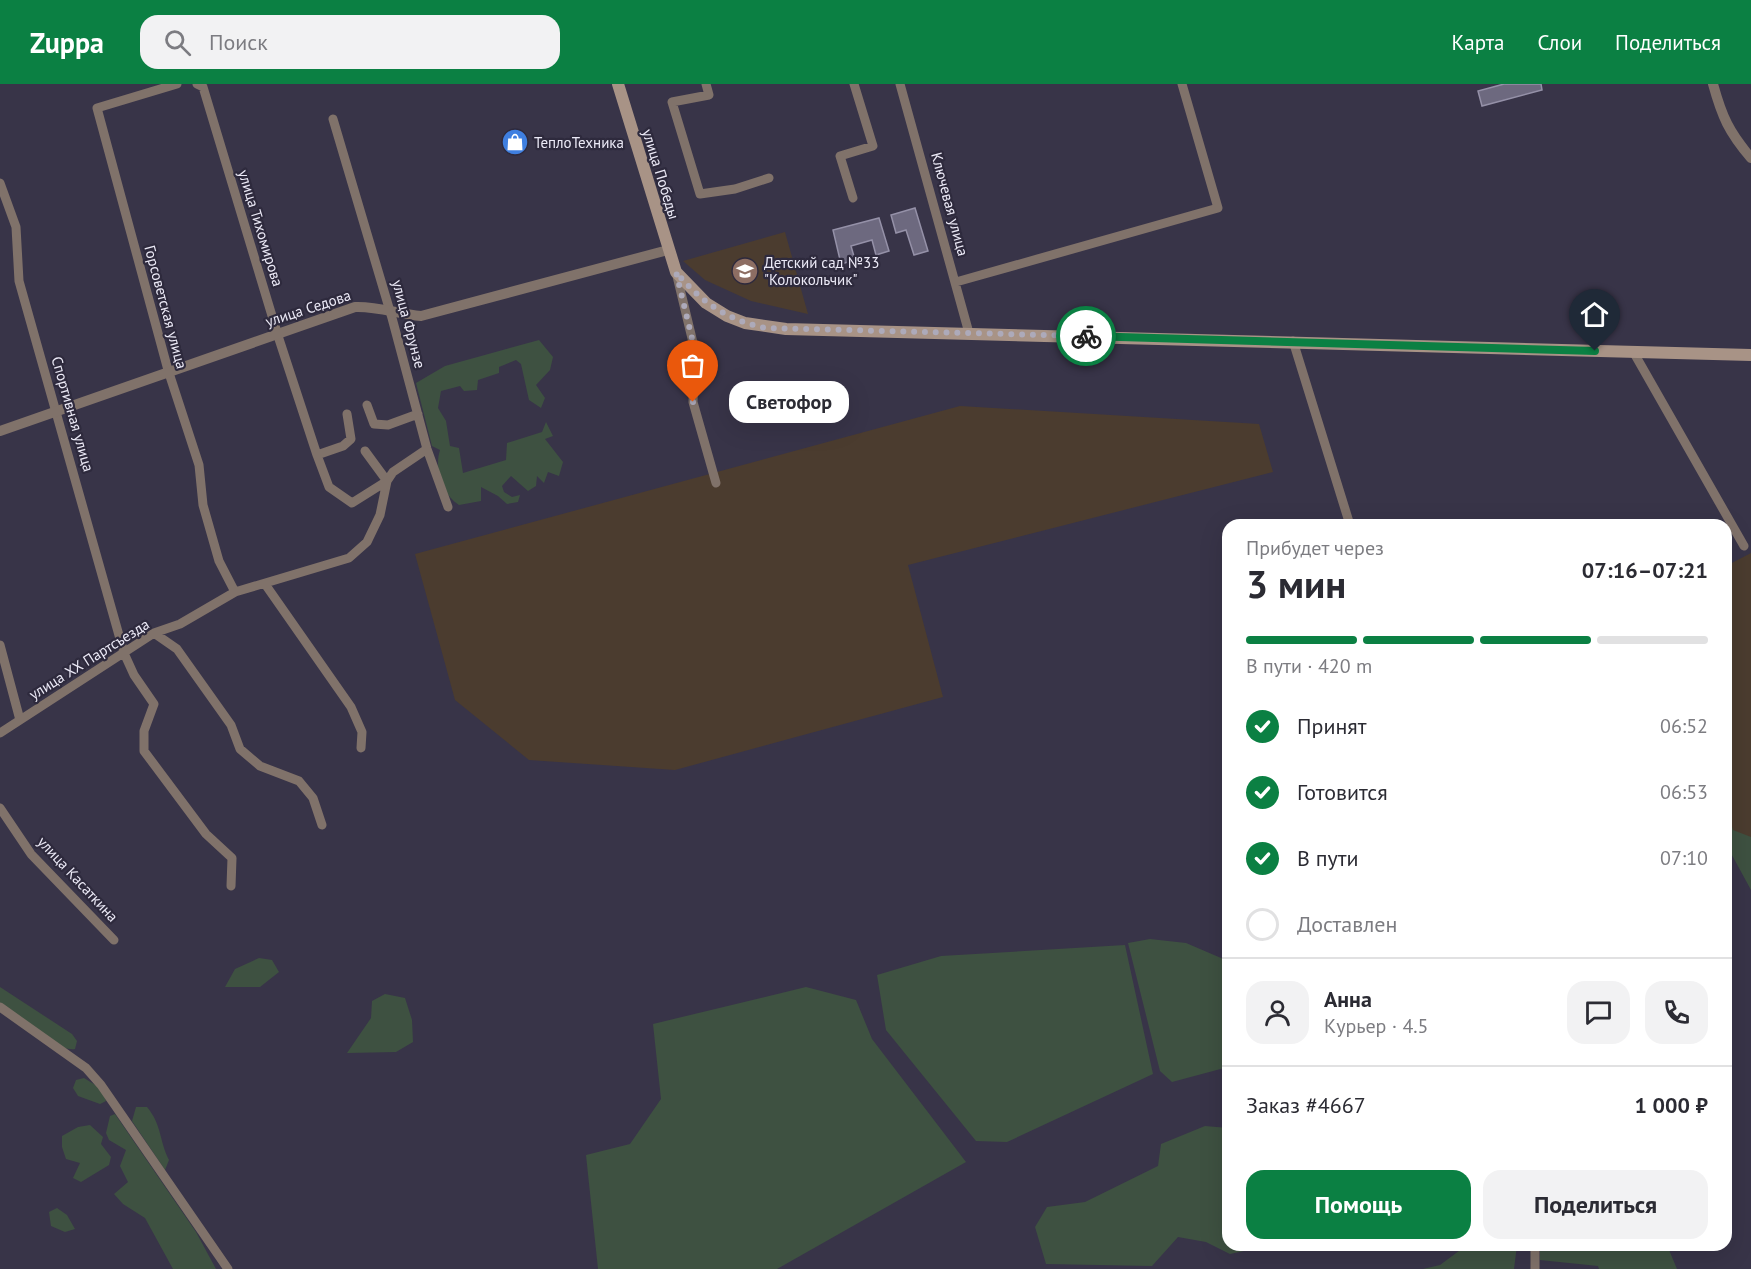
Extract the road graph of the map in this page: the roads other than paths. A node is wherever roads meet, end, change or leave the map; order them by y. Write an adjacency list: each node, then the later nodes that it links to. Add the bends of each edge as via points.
1 (177, 84): 23 (street, Горсоветская улица, via 97,108)
2 (618, 84): 14 (main road, улица Победы)
3 (706, 84): 11 (street, via 709,95 672,102 700,194)
4 (854, 84): 13 (street, via 873,146 840,156)
5 (900, 84): 16 (street, Ключевая улица)
6 (1182, 84): 16 (street, via 1218,208)
7 (1713, 84): 10 (street, via 1730,133)
8 (200, 85): 18 (street, улица Тихомирова)
9 (333, 119): 17 (street, улица Фрунзе)
10 (1751, 158)
11 (770, 178)
12 (0, 183): 25 (street, Спортивная улица, via 16,227 19,281)
13 (853, 198)
14 (668, 250): 15 (main road, улица Победы); 17 (street, улица Седова, via 422,316)
15 (676, 272): 19 (main road, via 713,307 765,328); 33 (street, via 695,351 693,402)
16 (956, 282): 19 (street, Ключевая улица)
17 (390, 310): 18 (street, улица Седова, via 355,307); 27 (street, улица Фрунзе)
18 (277, 333): 23 (street, улица Седова); 31 (street, улица Тихомирова)
19 (969, 333): 20 (main road)
20 (1293, 341): 21 (main road); 35 (street)
21 (1634, 352): 22 (main road); 36 (street)
22 (1751, 355)
23 (168, 370): 25 (street, улица Седова); 40 (street, Горсоветская улица, via 199,465 203,505 219,561)
24 (367, 405): 27 (street, via 374,423 388,425)
25 (57, 410): 28 (street, улица Седова); 43 (street, Спортивная улица)
26 (347, 414): 31 (street, via 351,439)
27 (417, 414): 29 (street, улица Фрунзе)
28 (0, 431)
29 (427, 449): 32 (street, via 393,472); 34 (street, улица Фрунзе)
30 (365, 451): 32 (street)
31 (317, 455): 32 (street, улица Тихомирова, via 329,487 352,502)
32 (387, 481): 39 (street, улица XX Партсъезда, via 380,514 367,542 349,558)
33 (716, 483)
34 (448, 507)
35 (1348, 519)
36 (1729, 519)
37 (1732, 525): 38 (street)
38 (1744, 546)
39 (265, 584): 40 (street, улица XX Партсъезда); 46 (street, via 351,707 362,732)
40 (235, 592): 41 (street, улица XX Партсъезда, via 180,624)
41 (154, 633): 43 (street, улица XX Партсъезда); 48 (street, via 177,649 231,725 240,749 260,766 299,781 313,798)
42 (0, 645): 44 (street)
43 (124, 653): 44 (street, улица XX Партсъезда); 49 (street, Спортивная улица, via 154,704 144,731 144,751 206,834 232,858)
44 (20, 720): 45 (street, улица XX Партсъезда)
45 (0, 733)
46 (361, 748)
47 (0, 808): 50 (street, улица Касаткина, via 31,854)
48 (322, 825)
49 (231, 886)
50 (114, 940)
51 (0, 1007): 53 (street, via 86,1068 101,1085)
52 (1535, 1251): 54 (street)
53 (228, 1269)
54 (1535, 1269)

